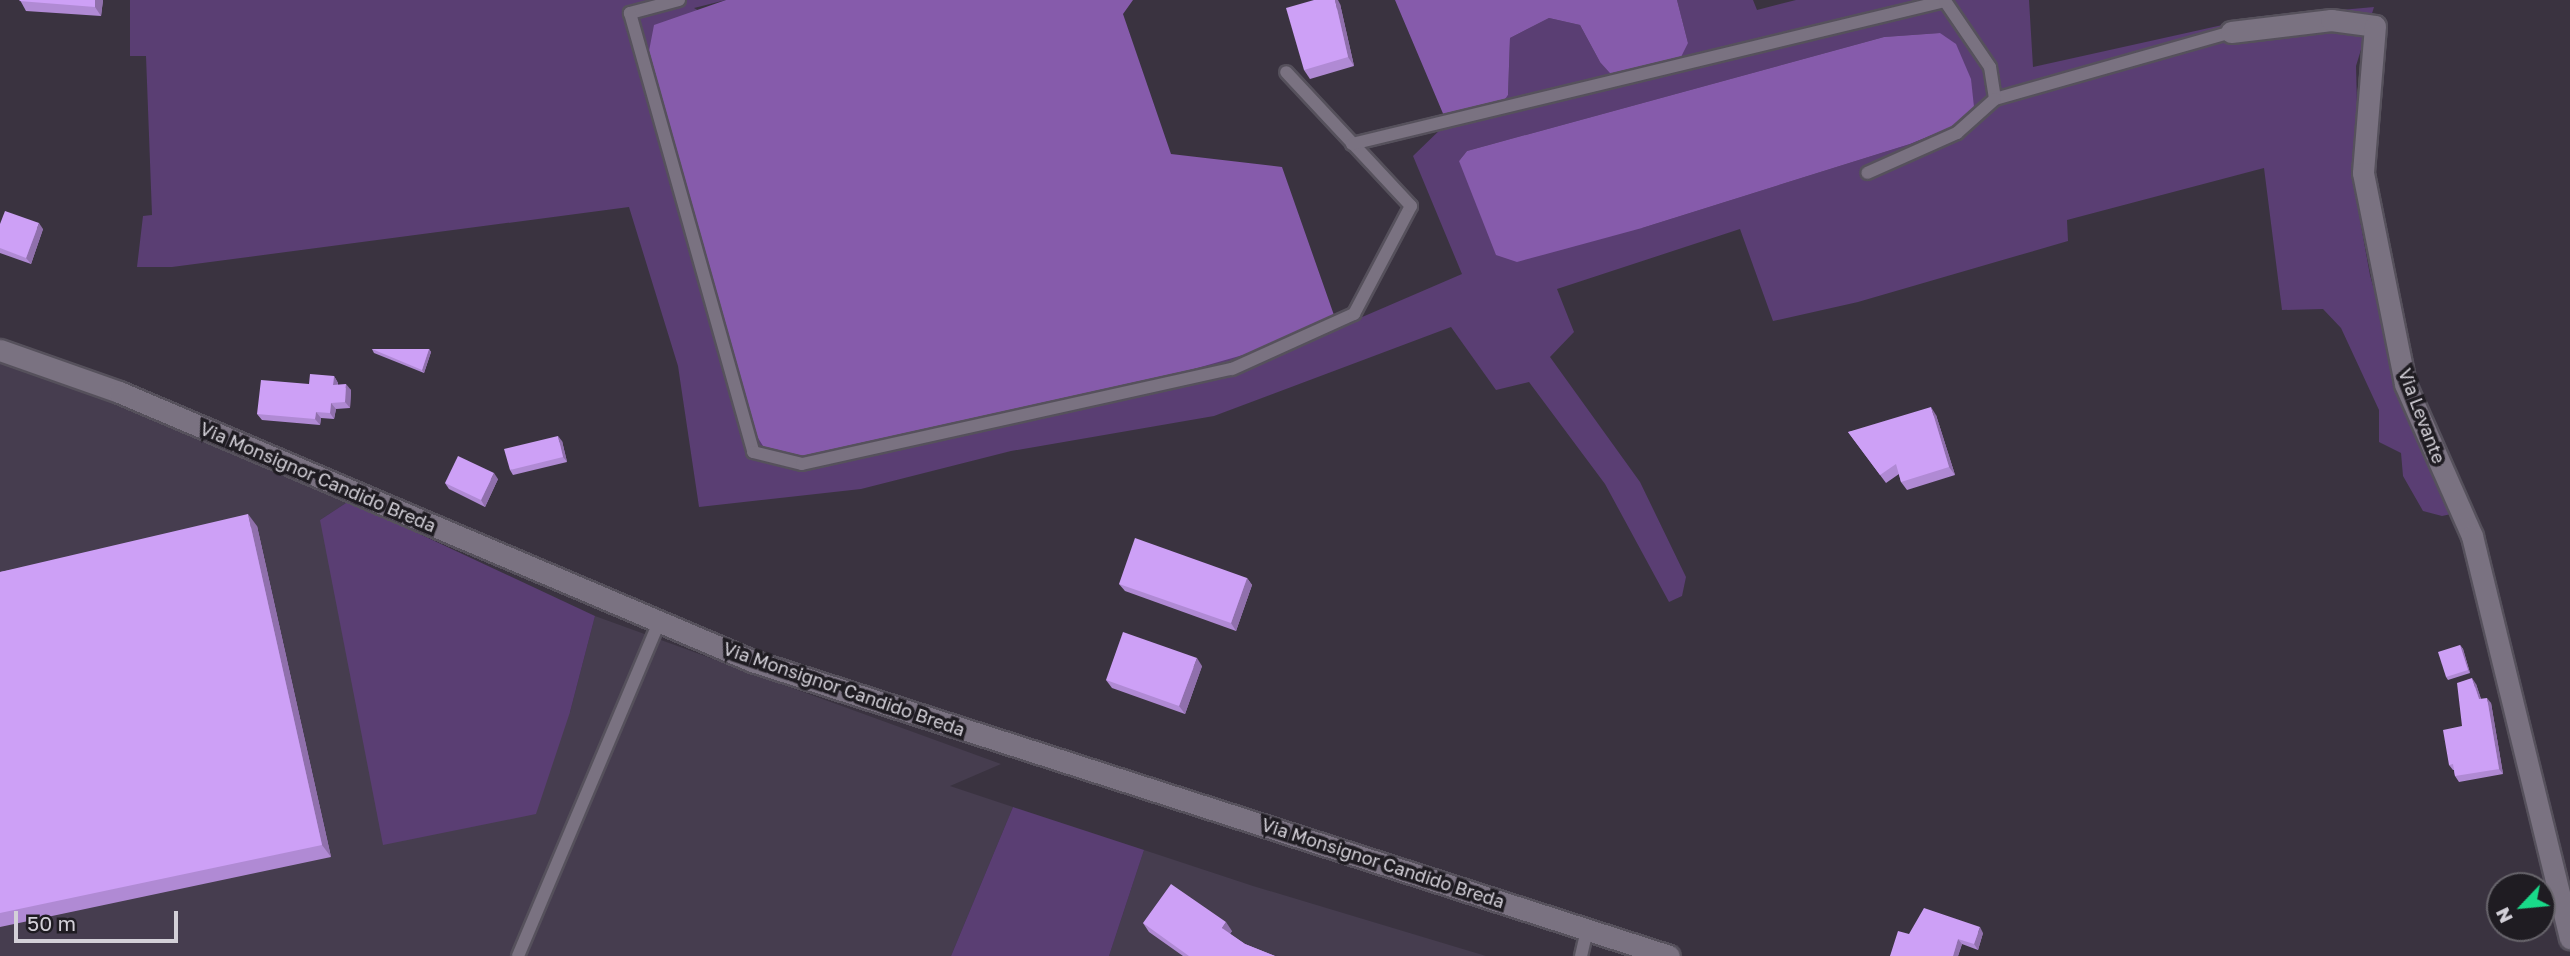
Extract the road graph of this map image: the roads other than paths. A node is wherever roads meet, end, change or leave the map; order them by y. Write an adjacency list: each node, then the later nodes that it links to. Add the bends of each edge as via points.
1 (679, 0): 5 (lane, via 630,13 753,452 802,464 1231,369 1354,314 1411,206)
2 (2231, 32): 4 (lane); 10 (main road, Via Levante, via 2331,20 2375,26 2363,173 2405,384 2472,536)
3 (1286, 72): 5 (lane)
4 (1995, 99): 5 (lane, via 1990,67 1945,2); 6 (lane, via 1957,132)
5 (1352, 144)
6 (1867, 173)
7 (0, 350): 8 (main road, Via Monsignor Candido Breda, via 119,392)
8 (659, 622): 9 (main road, Via Monsignor Candido Breda, via 752,661); 11 (lane)
9 (1587, 929): 12 (lane); 13 (main road, Via Monsignor Candido Breda)
10 (2570, 938)
11 (518, 956)
12 (1580, 956)
13 (1669, 956)

